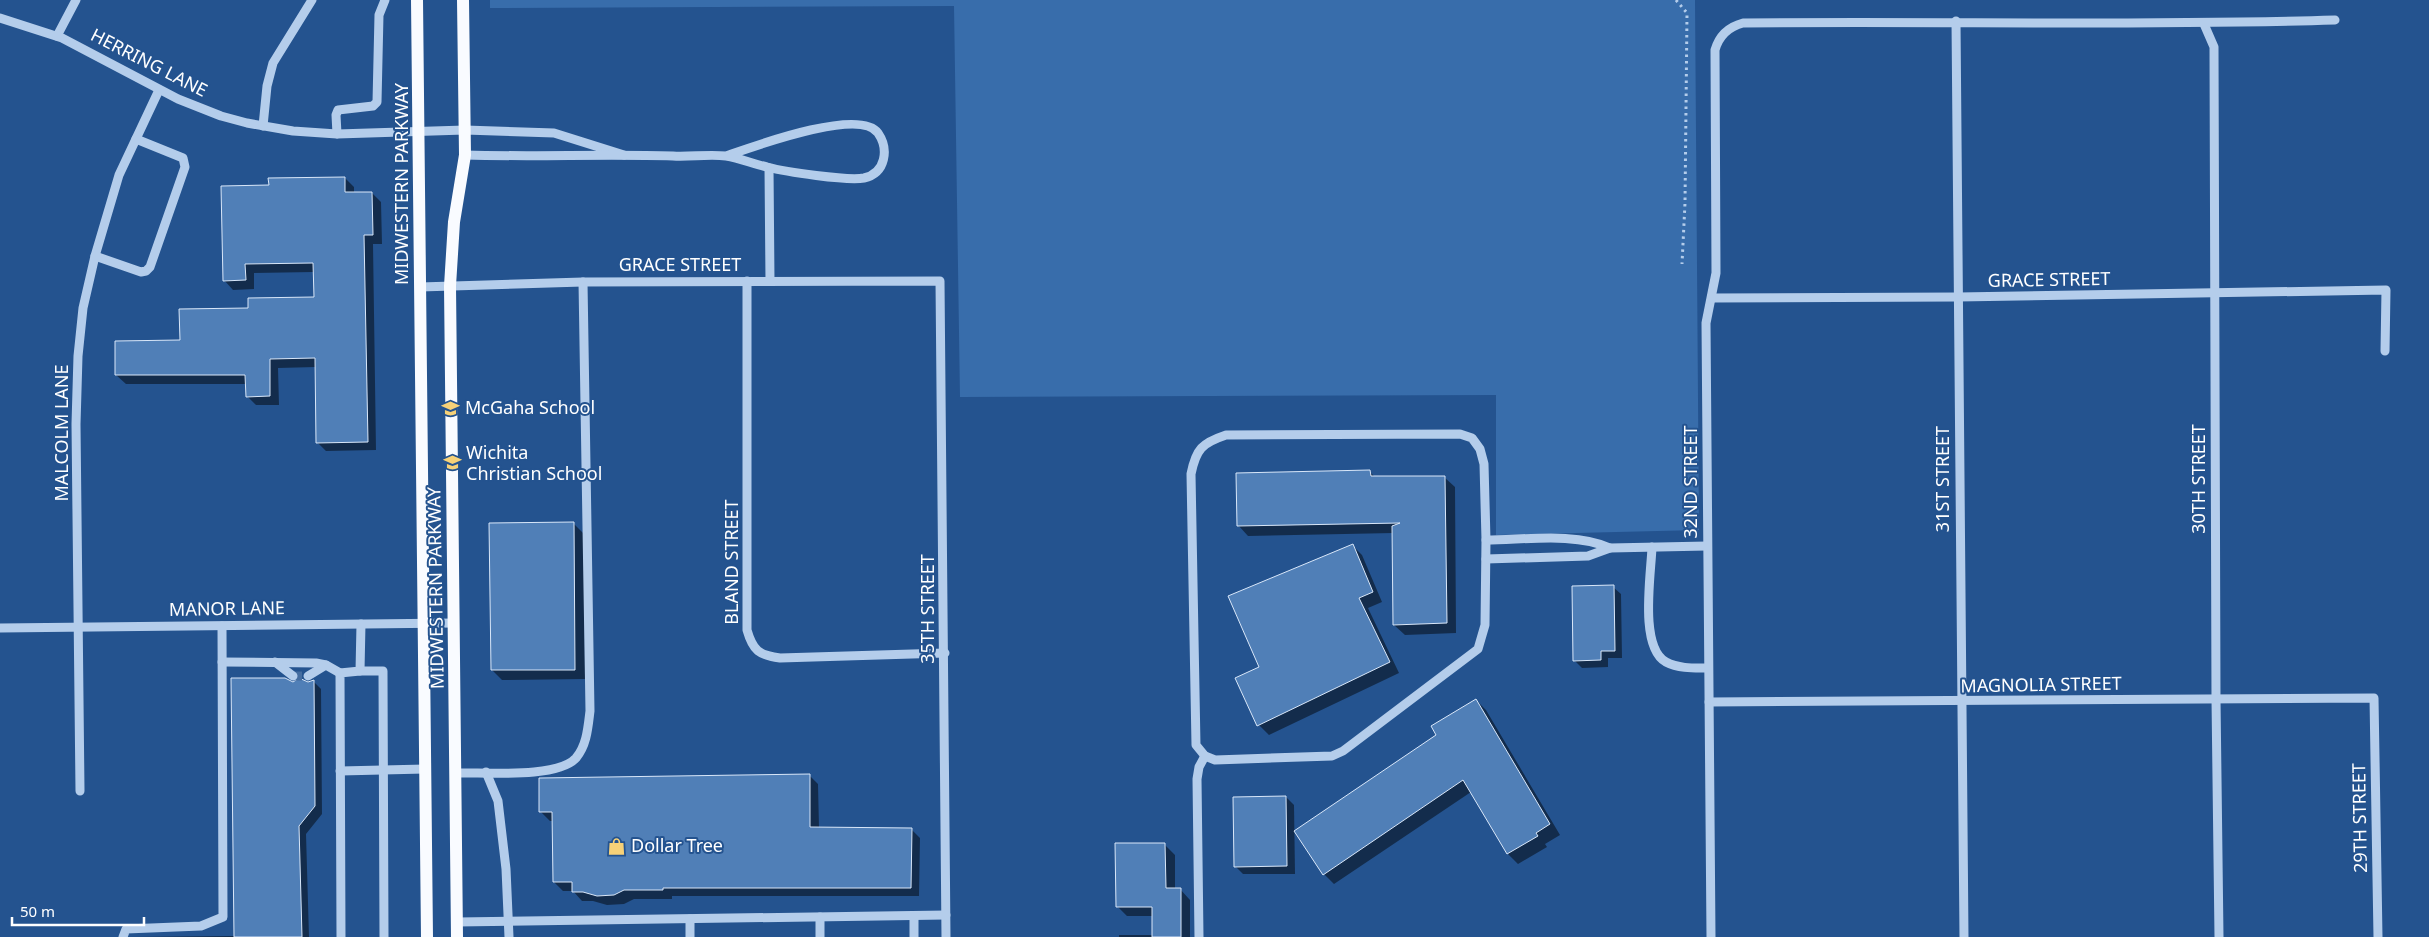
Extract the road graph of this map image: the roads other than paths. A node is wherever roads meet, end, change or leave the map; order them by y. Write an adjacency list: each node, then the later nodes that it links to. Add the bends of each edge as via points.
1 (76, 0): 10 (street)
2 (312, 0): 12 (street, via 274,63 267,86)
3 (385, 0): 15 (street, via 379,15 377,102 373,106 338,110)
4 (417, 0): 14 (main road, MIDWESTERN PARKWAY)
5 (463, 0): 13 (main road, MIDWESTERN PARKWAY)
6 (0, 18): 10 (street, HERRING LANE)
7 (2335, 20): 9 (street)
8 (1956, 21): 9 (street); 29 (street, 31ST STREET); 30 (street, 32ND STREET, via 1743,23 1733,26 1718,40 1715,50 1717,252)
9 (2204, 24): 28 (street, 30TH STREET, via 2214,47)
10 (57, 36): 11 (street, HERRING LANE)
11 (159, 90): 12 (street, HERRING LANE, via 221,116); 16 (street, MALCOLM LANE)
12 (263, 126): 15 (street, HERRING LANE)
13 (465, 130): 14 (street, HERRING LANE); 17 (main road, MIDWESTERN PARKWAY); 18 (street, HERRING LANE, via 554,133)
14 (419, 132): 15 (street, HERRING LANE); 27 (main road, MIDWESTERN PARKWAY)
15 (337, 134)
16 (136, 140): 21 (street, MALCOLM LANE, via 119,175); 21 (street, via 183,158 185,167 150,267 141,272)
17 (465, 155): 18 (street); 26 (main road, MIDWESTERN PARKWAY, via 454,222)
18 (624, 155): 19 (street)
19 (726, 156): 20 (street); 20 (street, via 798,132 859,124 876,129 884,142 885,157 877,170 865,178)
20 (769, 168): 23 (street)
21 (96, 256): 43 (street, MALCOLM LANE, via 83,308 78,356)
22 (746, 281): 23 (street, GRACE STREET); 25 (street, GRACE STREET); 45 (street, BLAND STREET, via 747,630 751,642 762,655 780,658)
23 (770, 281): 24 (street, GRACE STREET)
24 (940, 281): 45 (street, 35TH STREET)
25 (583, 282): 26 (street, GRACE STREET); 62 (street, via 590,711 586,739 576,758 564,767 545,771)
26 (450, 286): 27 (street, GRACE STREET); 39 (main road, MIDWESTERN PARKWAY)
27 (420, 287): 41 (main road, MIDWESTERN PARKWAY)
28 (2214, 294): 29 (street, GRACE STREET); 31 (street, GRACE STREET, via 2386,290); 55 (street, 30TH STREET)
29 (1958, 297): 30 (street, GRACE STREET); 57 (street, 31ST STREET)
30 (1712, 298): 34 (street, 32ND STREET, via 1706,323)
31 (2385, 351)
32 (1486, 540): 33 (street); 38 (street); 58 (street, via 1484,464 1480,449 1472,438 1460,434 1226,435 1201,446 1191,474 1196,745)
33 (1526, 540): 36 (street, via 1582,539); 37 (street)
34 (1707, 546): 35 (street); 49 (street, 32ND STREET)
35 (1652, 547): 36 (street); 49 (street, via 1649,635 1654,649 1666,662 1682,667)
36 (1610, 548): 37 (street, via 1588,556)
37 (1526, 558): 38 (street)
38 (1486, 559): 58 (street, via 1485,625 1478,649 1343,751 1322,758 1215,760)
39 (454, 623): 41 (street, MANOR LANE); 63 (main road, MIDWESTERN PARKWAY)
40 (361, 624): 41 (street, MANOR LANE); 42 (street, MANOR LANE); 50 (street)
41 (423, 624): 59 (main road, MIDWESTERN PARKWAY)
42 (222, 626): 43 (street, MANOR LANE); 46 (street)
43 (78, 627): 44 (street, MANOR LANE); 64 (street, MALCOLM LANE)
44 (0, 628)
45 (945, 653): 65 (street, 35TH STREET)
46 (222, 662): 47 (street); 71 (street, via 223,917 201,926 126,929)
47 (275, 662): 48 (street); 52 (street)
48 (326, 665): 51 (street); 53 (street)
49 (1708, 668): 56 (street, 32ND STREET)
50 (360, 671): 51 (street); 60 (street, via 383,671)
51 (340, 673): 61 (street)
52 (293, 676)
53 (308, 676)
54 (2374, 698): 55 (street, MAGNOLIA STREET); 85 (street, 29TH STREET)
55 (2216, 700): 57 (street, MAGNOLIA STREET); 84 (street, 30TH STREET)
56 (1709, 702): 57 (street, MAGNOLIA STREET); 82 (street, 32ND STREET)
57 (1961, 702): 83 (street, 31ST STREET)
58 (1205, 756): 81 (street, via 1197,778)
59 (425, 769): 60 (street); 74 (main road, MIDWESTERN PARKWAY)
60 (384, 770): 61 (street); 73 (street)
61 (340, 771): 72 (street)
62 (486, 772): 63 (street); 69 (street, via 498,801)
63 (456, 773): 70 (main road, MIDWESTERN PARKWAY)
64 (80, 791)
65 (946, 915): 66 (street); 80 (street, 35TH STREET)
66 (914, 916): 67 (street); 79 (street)
67 (820, 917): 68 (street); 78 (street)
68 (690, 919): 69 (street); 77 (street)
69 (508, 921): 70 (street); 76 (street)
70 (457, 922): 75 (main road, MIDWESTERN PARKWAY)
71 (122, 937)
72 (341, 937)
73 (384, 937)
74 (426, 937)
75 (457, 937)
76 (508, 937)
77 (690, 937)
78 (820, 937)
79 (914, 937)
80 (946, 937)
81 (1199, 937)
82 (1711, 937)
83 (1964, 937)
84 (2219, 937)
85 (2378, 937)

